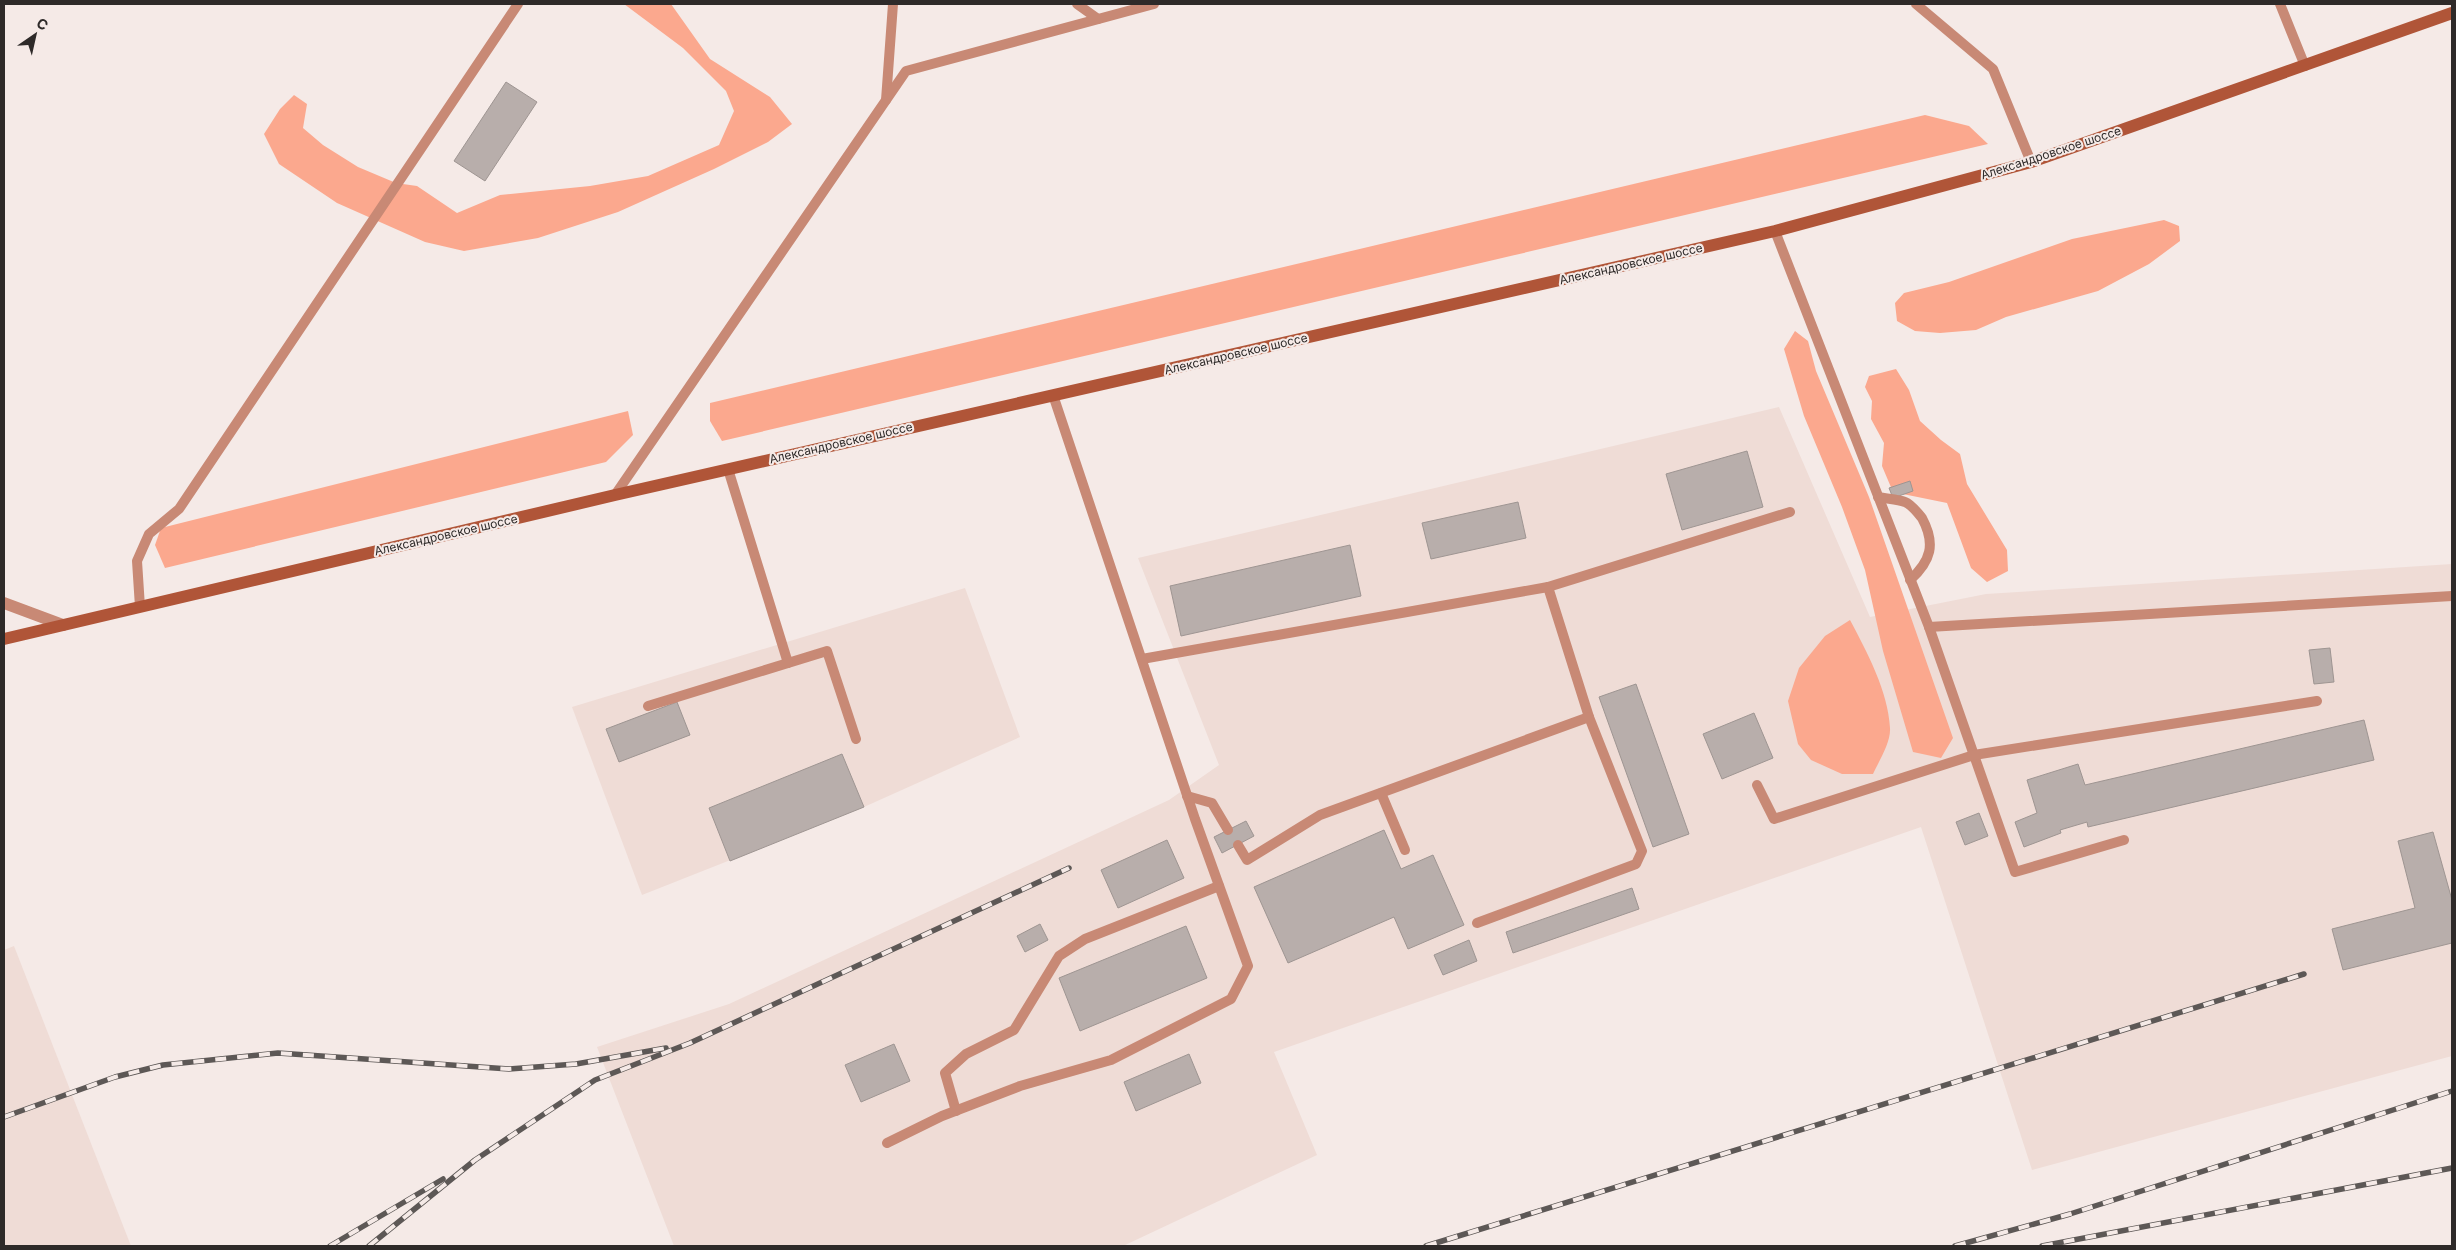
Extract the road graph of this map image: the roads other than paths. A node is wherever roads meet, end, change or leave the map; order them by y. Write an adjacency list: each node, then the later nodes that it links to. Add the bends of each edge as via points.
1 (518, 4): 23 (lane, via 179,509 149,534 137,562)
2 (893, 4): 11 (lane)
3 (1077, 4): 7 (lane)
4 (1154, 4): 9 (lane)
5 (1916, 4): 12 (lane, via 1993,70)
6 (2280, 4): 10 (lane)
7 (1091, 8): 9 (lane)
8 (2452, 13): 10 (main road, Александровское шоссе)
9 (1098, 19): 11 (lane, via 906,71)
10 (2305, 66): 12 (main road, Александровское шоссе)
11 (886, 101): 16 (lane)
12 (2031, 162): 13 (main road, Александровское шоссе)
13 (1775, 231): 14 (main road, Александровское шоссе); 17 (lane)
14 (1053, 396): 15 (main road, Александровское шоссе); 27 (lane)
15 (728, 469): 16 (main road, Александровское шоссе); 28 (lane)
16 (615, 495): 23 (main road, Александровское шоссе)
17 (1878, 497): 19 (lane); 19 (lane, via 1907,503 1920,515 1928,529 1931,546 1923,568)
18 (1790, 512): 20 (lane)
19 (1910, 580): 25 (lane)
20 (1548, 587): 27 (lane); 31 (lane)
21 (2452, 596): 25 (lane)
22 (4, 603): 24 (street)
23 (140, 607): 24 (main road, Александровское шоссе)
24 (63, 625): 26 (main road, Александровское шоссе)
25 (1929, 628): 33 (lane)
26 (4, 639)
27 (1142, 659): 36 (lane)
28 (788, 663): 30 (lane); 32 (lane, via 827,651)
29 (2318, 702): 33 (lane)
30 (648, 706)
31 (1588, 717): 35 (lane); 42 (lane, via 1642,851 1636,864)
32 (856, 739)
33 (1974, 755): 34 (lane, via 1774,819); 38 (lane, via 2015,872)
34 (1757, 785)
35 (1381, 793): 39 (lane, via 1320,815 1247,860); 40 (lane)
36 (1187, 796): 37 (lane, via 1212,803); 41 (lane)
37 (1228, 830)
38 (2124, 840)
39 (1238, 845)
40 (1405, 850)
41 (1219, 886): 43 (lane, via 1085,939 1059,956 1014,1030 966,1054 945,1073); 43 (lane, via 1248,966 1231,998 1111,1060 1020,1086)
42 (1477, 923)
43 (956, 1111): 44 (lane)
44 (887, 1143)

